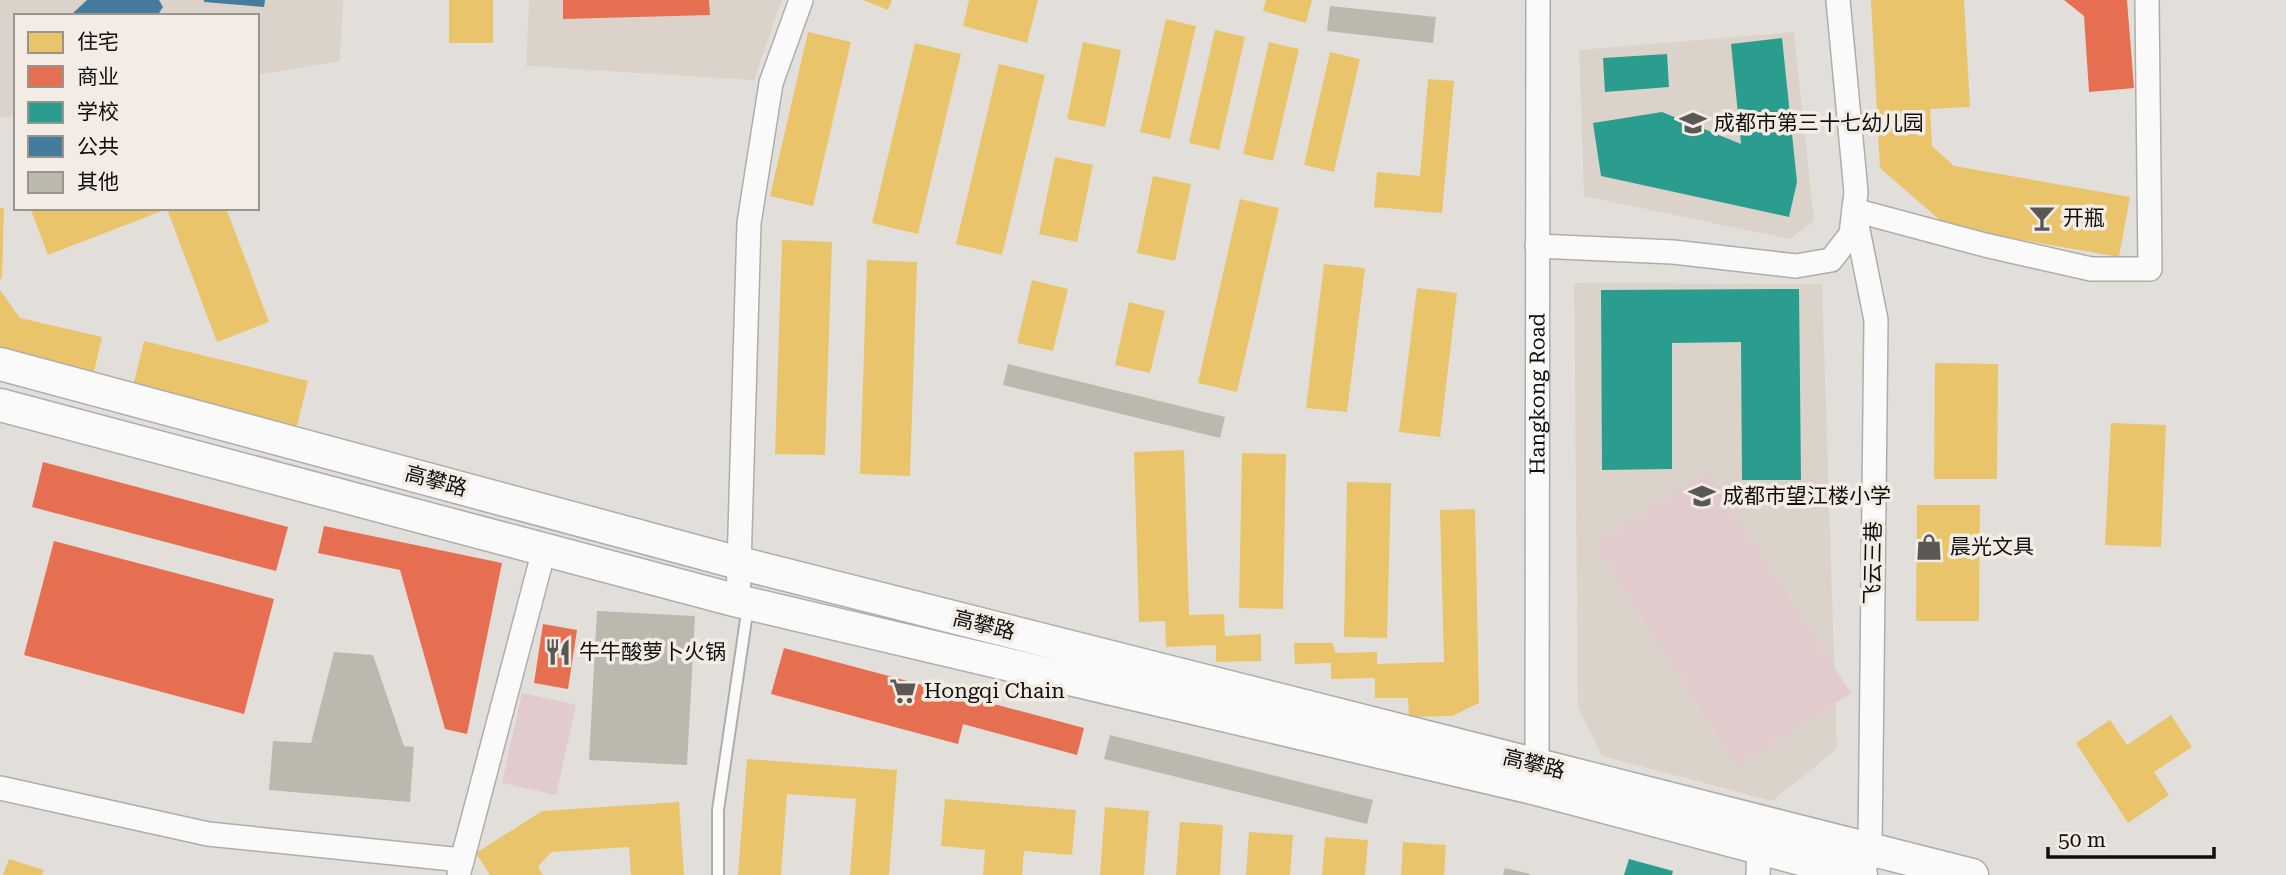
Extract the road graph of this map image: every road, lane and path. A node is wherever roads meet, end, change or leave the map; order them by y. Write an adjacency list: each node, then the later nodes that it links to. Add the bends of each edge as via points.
1 (801, 0): 10 (street, via 771,83 749,223)
2 (1538, 0): 6 (street, Hangkong Road)
3 (1838, 0): 5 (street)
4 (2147, 0): 5 (street, via 2150,269 2091,269)
5 (1854, 210): 6 (street, via 1851,234 1831,260 1796,266 1673,252); 15 (street, 飞云三巷, via 1876,320)
6 (1537, 246): 12 (street, Hangkong Road)
7 (0, 364): 10 (main road, 高攀路)
8 (0, 405): 9 (main road, 高攀路)
9 (544, 550): 11 (main road, 高攀路); 16 (street)
10 (739, 563): 11 (street); 12 (main road, 高攀路)
11 (743, 602): 12 (main road, 高攀路); 17 (lane, via 718,810)
12 (1537, 777): 14 (main road, 高攀路); 15 (main road, 高攀路)
13 (0, 788): 16 (street, via 208,834)
14 (1758, 861): 15 (main road, 高攀路)
15 (1865, 866): 18 (main road, 高攀路)
16 (460, 867)
17 (718, 875)
18 (1972, 875)

